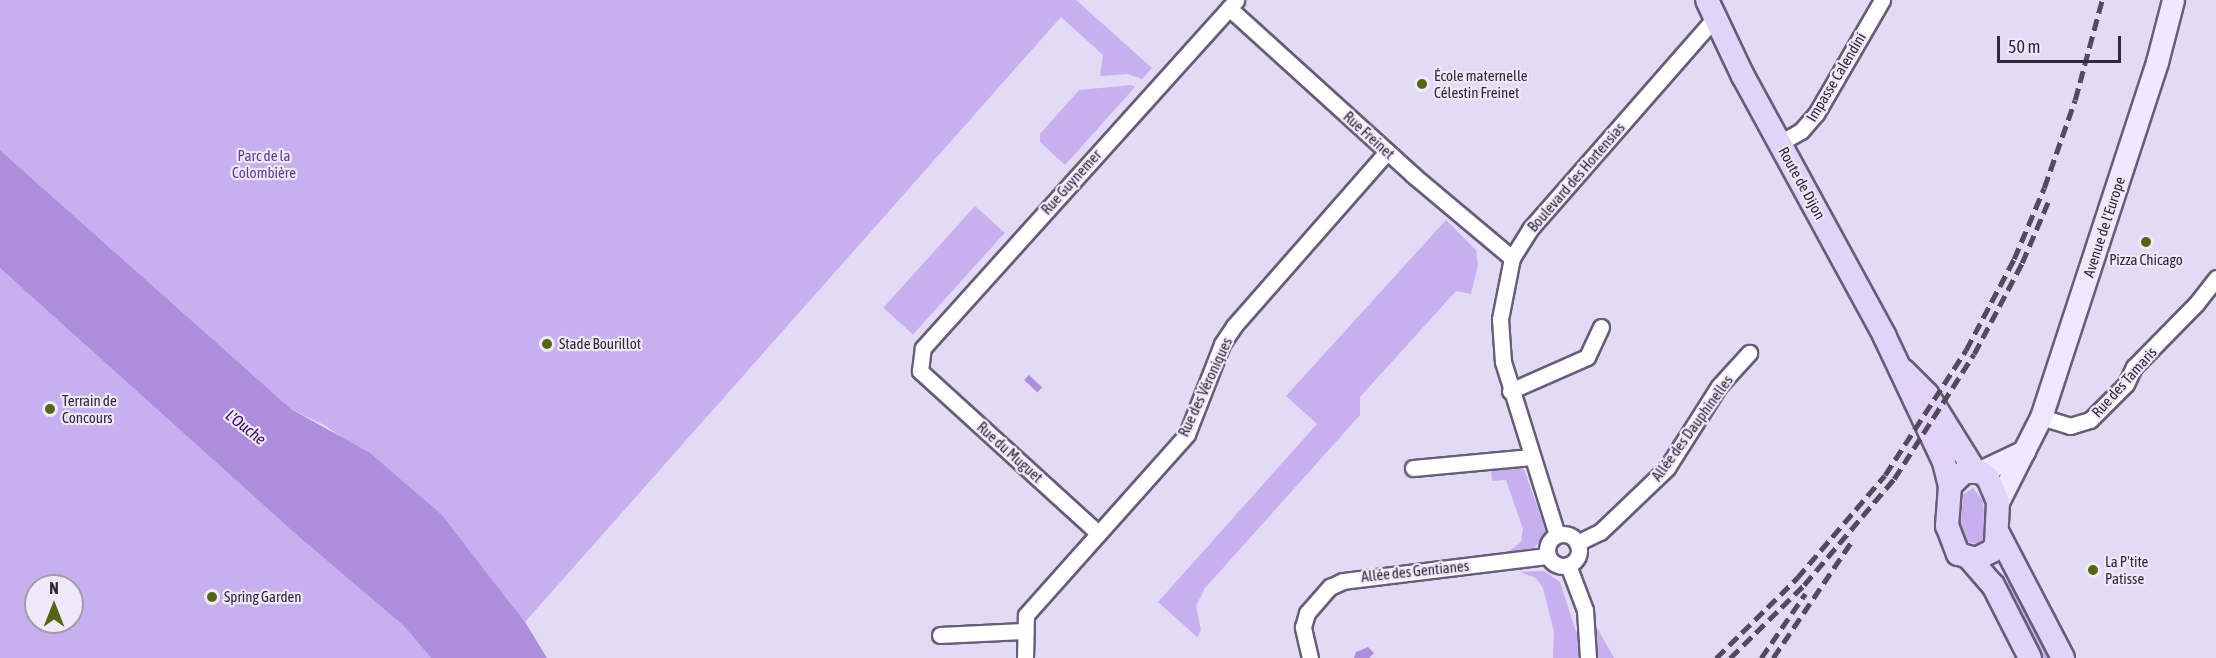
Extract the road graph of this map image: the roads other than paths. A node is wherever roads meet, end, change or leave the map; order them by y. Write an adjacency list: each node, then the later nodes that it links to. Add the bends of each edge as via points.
1 (1882, 0): 5 (street, Impasse Calendini, via 1816,114 1801,131)
2 (2172, 0): 14 (main road, Avenue de l'Europe, via 2157,62)
3 (1233, 4): 6 (street, Rue Freinet); 12 (street, Rue Guynemer, via 923,348)
4 (1711, 9): 5 (main road, Route de Dijon); 7 (street, Boulevard des Hortensias, via 1530,229)
5 (1780, 143): 11 (main road, Route de Dijon)
6 (1387, 152): 7 (street, Rue Freinet); 21 (street, Rue des Véroniques, via 1234,326 1222,344 1187,434)
7 (1512, 258): 13 (street, Boulevard des Hortensias, via 1499,339)
8 (2216, 278): 14 (street, Rue des Tamaris, via 2134,367 2126,384 2090,420 2070,426)
9 (1601, 327): 13 (street, via 1587,357)
10 (1749, 353): 24 (street, Allée des Dauphinelles, via 1719,386 1667,468 1600,532)
11 (1899, 366): 18 (main road, Route de Dijon, via 1927,394 1954,443); 19 (main road, Route de Dijon, via 1944,462)
12 (920, 371): 21 (street, Rue du Muguet)
13 (1510, 391): 16 (street, Boulevard des Hortensias)
14 (2041, 417): 15 (main road, Avenue de l'Europe)
15 (2024, 451): 18 (main road); 20 (main road, Avenue de l'Europe)
16 (1531, 457): 17 (street); 23 (street, Boulevard des Hortensias)
17 (1413, 468)
18 (1977, 471): 19 (main road, via 1964,472); 20 (main road, via 1994,486)
19 (1950, 486): 26 (main road, via 1949,539 1958,554)
20 (1998, 502): 22 (main road)
21 (1098, 533): 28 (street, Rue des Véroniques, via 1026,615)
22 (1998, 533): 26 (main road, via 1992,551); 34 (main road)
23 (1557, 535): 24 (street, via 1568,534); 25 (street, via 1546,546)
24 (1577, 543): 27 (street, via 1578,555)
25 (1547, 556): 27 (street, via 1554,564); 31 (street, Allée des Gentianes, via 1343,581 1330,587 1307,613 1302,627)
26 (1970, 560): 33 (main road, via 1993,585)
27 (1568, 565): 32 (street, via 1585,610)
28 (1023, 631): 29 (street); 30 (street, Rue des Véroniques)
29 (940, 635)
30 (1025, 658)
31 (1310, 658)
32 (1588, 658)
33 (2030, 658)
34 (2063, 658)

